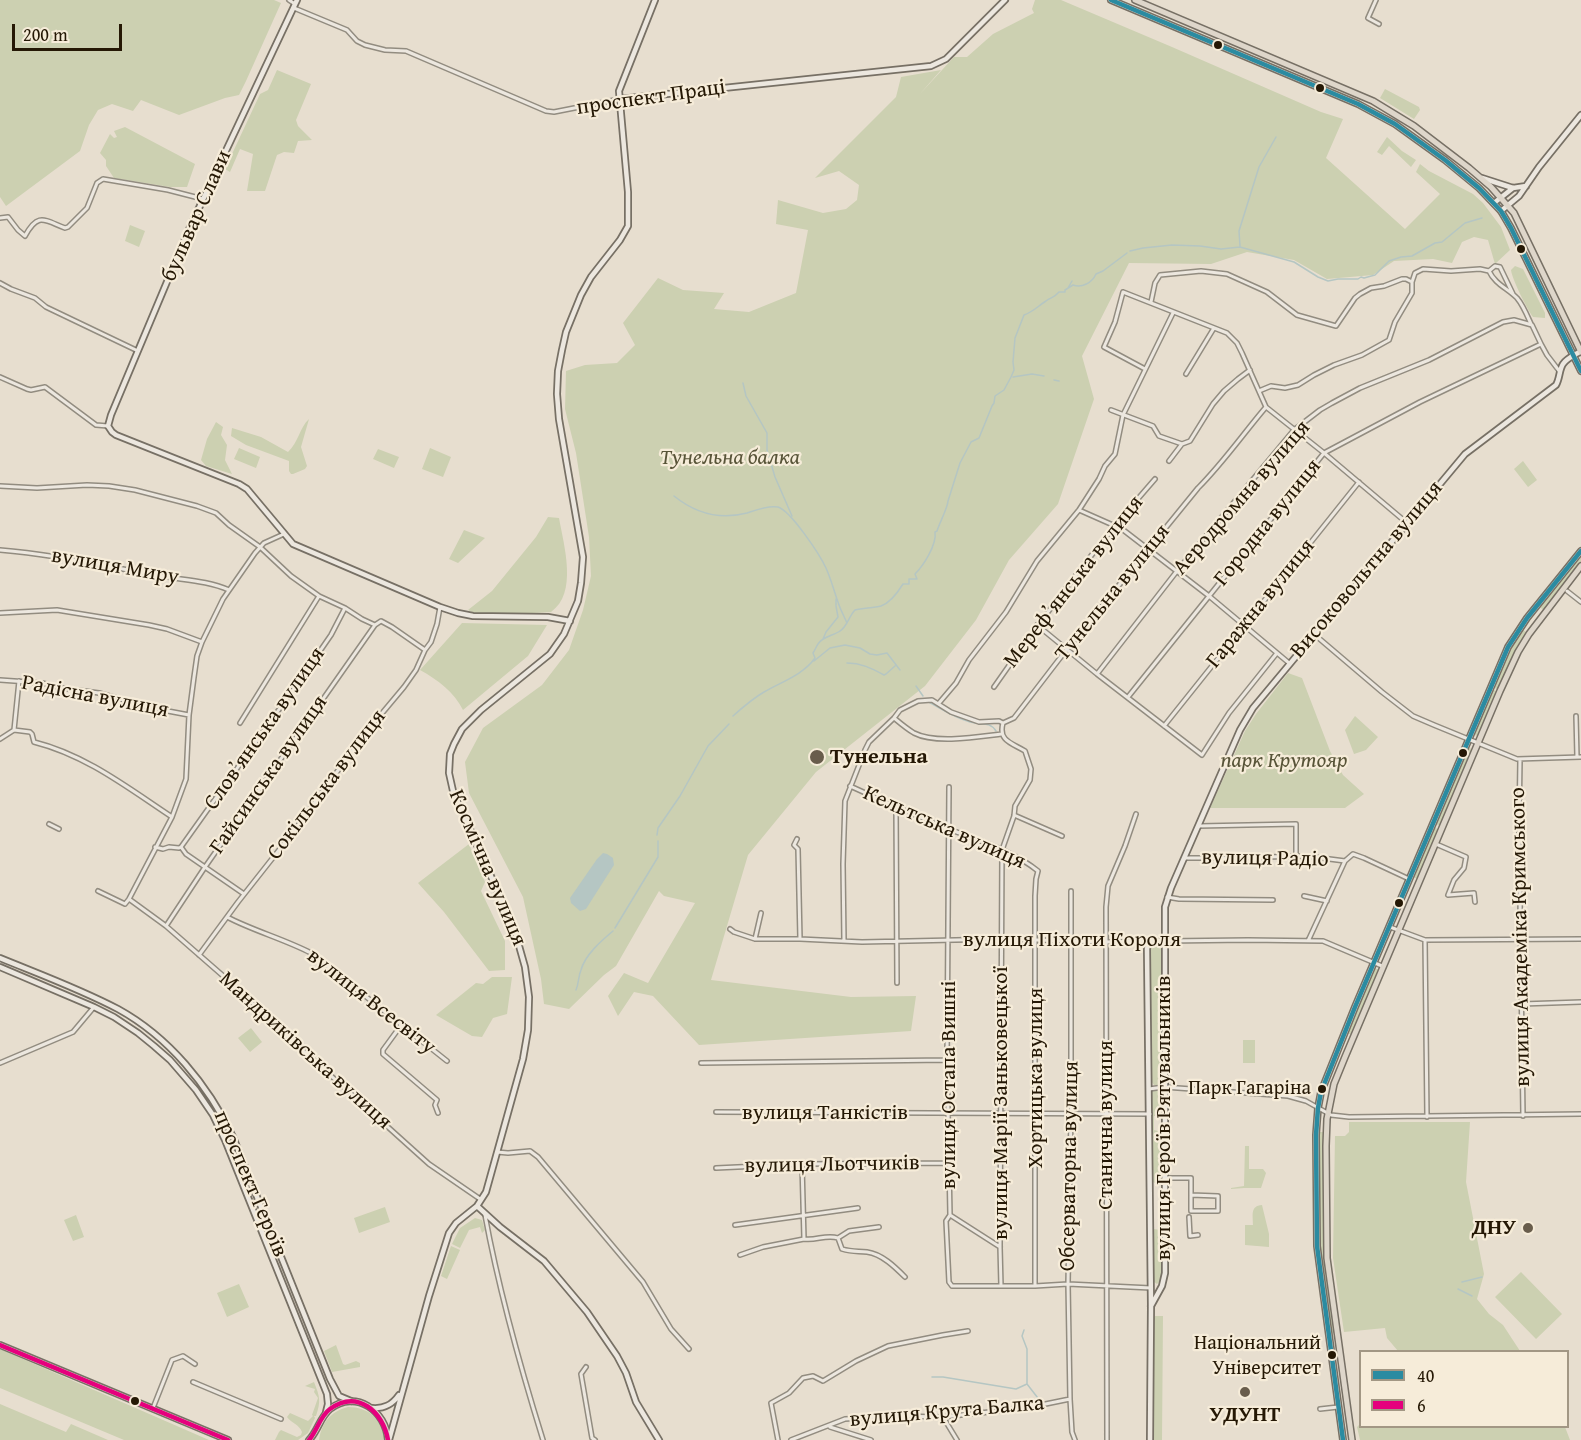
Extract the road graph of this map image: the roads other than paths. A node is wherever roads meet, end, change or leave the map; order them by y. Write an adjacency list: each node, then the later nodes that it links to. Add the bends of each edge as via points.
1 (290, 0): 7 (street, проспект Праці)
2 (656, 0): 9 (main road, Космічна вулиця, via 620,87)
3 (1005, 0): 9 (main road, проспект Праці, via 946,59 931,66)
4 (1111, 0): 16 (main road, via 1383,117 1451,165)
5 (1135, 0): 11 (main road, via 1373,101 1414,126)
6 (1376, 0): 8 (street, via 1368,18)
7 (295, 4): 9 (street, проспект Праці, via 347,30 365,45 406,51 546,111); 15 (main road, бульвар Слави)
8 (1379, 24)
9 (620, 99): 68 (main road, Космічна вулиця, via 628,226 581,295 566,332 558,371 558,420 583,557 582,583)
10 (1581, 115): 12 (main road)
11 (1482, 178): 13 (main road); 14 (main road)
12 (1526, 186): 13 (main road); 17 (main road)
13 (1513, 188): 14 (main road)
14 (1500, 197): 16 (main road); 17 (main road)
15 (203, 199): 19 (street, via 103,179 97,183 87,208 68,228 42,219 34,222 25,236 8,217); 29 (main road, бульвар Слави)
16 (1494, 203): 18 (main road)
17 (1508, 206): 18 (main road); 30 (main road)
18 (1501, 211): 31 (main road)
19 (0, 218)
20 (1489, 271): 21 (street, via 1423,269); 23 (street, via 1498,284); 23 (street, via 1500,267)
21 (1412, 282): 24 (street, via 1402,279 1360,294 1336,326 1297,315 1267,292 1215,272 1160,275); 38 (street, via 1412,293 1389,340 1298,385 1271,386)
22 (0, 283): 29 (street)
23 (1515, 296): 26 (street)
24 (1151, 302): 25 (street); 32 (street, via 1123,292 1104,347)
25 (1173, 313): 27 (street); 32 (street)
26 (1532, 325): 28 (street); 43 (street, Аеродромна вулиця, via 1514,320 1503,322 1429,360 1360,388)
27 (1214, 328): 33 (street, via 1232,337); 36 (street)
28 (1541, 344): 35 (street); 45 (street, Городна вулиця)
29 (138, 351): 42 (main road, бульвар Слави)
30 (1581, 352): 31 (main road, Високовольтна вулиця)
31 (1573, 355): 34 (main road); 35 (main road, Високовольтна вулиця)
32 (1145, 369): 41 (street)
33 (1250, 370): 38 (street); 44 (street, via 1224,391 1190,441)
34 (1581, 371)
35 (1560, 372): 51 (main road, Високовольтна вулиця, via 1556,385 1465,454)
36 (1186, 374)
37 (0, 377): 42 (street, via 31,390 45,387 96,425)
38 (1259, 391): 39 (street)
39 (1266, 407): 43 (street); 55 (street, Тунельна вулиця)
40 (1110, 410): 41 (street)
41 (1123, 415): 44 (street, via 1153,426 1159,436); 50 (street, via 1115,454)
42 (108, 426): 53 (main road, via 116,435 243,486)
43 (1294, 430): 45 (street); 59 (street, Аеродромна вулиця)
44 (1182, 444): 46 (street)
45 (1324, 453): 48 (street); 63 (street, Городна вулиця)
46 (1169, 461)
47 (1155, 479): 52 (street, Мерефʼянська вулиця)
48 (1359, 482): 51 (street); 71 (street, Гаражна вулиця)
49 (0, 486): 54 (street, via 87,485 135,490 216,513)
50 (1077, 512): 52 (street); 83 (street, via 1037,561 999,623)
51 (1407, 523): 72 (main road, Високовольтна вулиця)
52 (1114, 525): 55 (street); 70 (street, Мерефʼянська вулиця)
53 (284, 534): 54 (street); 65 (main road, via 300,548)
54 (260, 547): 60 (street); 62 (street)
55 (1149, 549): 59 (street); 74 (street, Тунельна вулиця)
56 (0, 550): 60 (street, вулиця Миру, via 204,582)
57 (1581, 551): 93 (main road, via 1514,637)
58 (1581, 566): 94 (main road, via 1523,643)
59 (1177, 571): 63 (street); 78 (street, Аеродромна вулиця)
60 (229, 590): 73 (street)
61 (1568, 591): 64 (street)
62 (319, 596): 66 (street); 87 (street)
63 (1209, 596): 71 (street); 82 (street, Городна вулиця)
64 (1581, 602)
65 (440, 607): 68 (main road, via 473,616); 75 (street, Сокільська вулиця, via 435,632)
66 (345, 608): 69 (street); 111 (street, Словʼянська вулиця, via 331,635)
67 (0, 613): 73 (street, via 57,610 149,625)
68 (570, 621): 178 (main road, Космічна вулиця, via 550,654 466,724 450,754 451,786 514,928 526,970 527,1037)
69 (375, 625): 75 (street, via 381,621); 116 (street, Гайсинська вулиця)
70 (1037, 625): 74 (street); 81 (street, Мерефʼянська вулиця)
71 (1244, 625): 76 (street); 89 (street, Гаражна вулиця)
72 (1313, 634): 77 (main road, Високовольтна вулиця); 93 (street, via 1413,716)
73 (202, 642): 84 (street)
74 (1067, 649): 78 (street); 88 (street, Тунельна вулиця, via 1017,716)
75 (425, 651): 121 (street, Сокільська вулиця, via 404,687)
76 (1277, 653): 77 (street); 89 (street, Високовольтна вулиця, via 1229,713 1202,755)
77 (1289, 663): 104 (main road, Високовольтна вулиця, via 1241,726)
78 (1098, 674): 82 (street)
79 (0, 680): 80 (street, Радісна вулиця)
80 (19, 681): 84 (street, Радісна вулиця, via 99,693); 90 (street)
81 (994, 687)
82 (1128, 697): 89 (street)
83 (939, 703): 86 (street, via 918,701 900,710); 88 (street, via 969,719)
84 (189, 715): 102 (street, via 186,779)
85 (1576, 716): 95 (street)
86 (894, 718): 91 (street, via 915,734 934,738); 97 (street, via 869,742)
87 (240, 723)
88 (1003, 723): 91 (street)
89 (1164, 726)
90 (14, 730): 92 (street); 102 (street, via 30,732 34,742 86,761)
91 (1001, 734): 101 (street, вулиця Марії Заньковецької, via 1025,751 1030,769 1029,784 1018,799)
92 (0, 739)
93 (1469, 740): 94 (street); 118 (main road)
94 (1478, 744): 96 (street); 109 (main road)
95 (1579, 757): 96 (street)
96 (1520, 759): 141 (street, вулиця Академіка Кримського)
97 (850, 786): 99 (street, Кельтська вулиця); 142 (street, via 844,822)
98 (949, 787): 106 (street, вулиця Остапа Вишні)
99 (896, 807): 106 (street, Кельтська вулиця); 143 (street)
100 (1136, 814): 148 (street, Станична вулиця, via 1108,886)
101 (1014, 815): 107 (street); 112 (street, вулиця Марії Заньковецької)
102 (172, 817): 110 (street)
103 (49, 824): 105 (street)
104 (1197, 826): 113 (street, via 1296,824); 114 (main road, вулиця Героїв Рятувальників)
105 (59, 829)
106 (948, 829): 112 (street, Кельтська вулиця); 144 (street, вулиця Остапа Вишні)
107 (1062, 836)
108 (797, 839): 135 (street, via 794,845 798,849)
109 (1436, 844): 127 (street, via 1466,857 1448,895 1474,893); 133 (main road)
110 (155, 847): 111 (street); 124 (street)
111 (181, 847): 116 (street)
112 (1002, 850): 117 (street, Кельтська вулиця); 136 (street, вулиця Марії Заньковецької)
113 (1296, 857): 114 (street, вулиця Радіо); 115 (street, вулиця Радіо)
114 (1184, 858): 123 (main road, вулиця Героїв Рятувальників)
115 (1345, 861): 118 (street, вулиця Радіо, via 1353,854); 126 (street)
116 (205, 867): 121 (street); 130 (street, Гайсинська вулиця)
117 (1038, 871): 145 (street, Хортицька вулиця)
118 (1409, 879): 131 (main road)
119 (98, 891): 124 (street, via 125,904)
120 (1071, 891): 138 (street, Обсерваторна вулиця)
121 (244, 894): 129 (street, Сокільська вулиця)
122 (1304, 896): 126 (street)
123 (1167, 897): 125 (street); 146 (main road, вулиця Героїв Рятувальників)
124 (129, 899): 130 (street, Мандриківська вулиця)
125 (1273, 900)
126 (1326, 901): 147 (street)
127 (1475, 902)
128 (761, 913): 134 (street)
129 (226, 917): 149 (street, Сокільська вулиця); 158 (street, вулиця Всесвіту, via 311,954)
130 (166, 926): 149 (street, Мандриківська вулиця)
131 (1389, 927): 133 (street); 151 (main road)
132 (730, 929): 134 (street, вулиця Піхоти Короля)
133 (1399, 931): 140 (street); 152 (main road)
134 (755, 939): 135 (street, вулиця Піхоти Короля)
135 (800, 939): 142 (street, вулиця Піхоти Короля)
136 (1002, 939): 144 (street, вулиця Піхоти Короля); 145 (street, вулиця Піхоти Короля); 169 (street, вулиця Марії Заньковецької)
137 (1581, 939): 141 (street)
138 (1071, 940): 145 (street, вулиця Піхоти Короля); 148 (street, вулиця Піхоти Короля); 171 (street, Обсерваторна вулиця)
139 (1151, 940): 146 (main road, вулиця Піхоти Короля); 148 (street, вулиця Піхоти Короля); 164 (main road, вулиця Героїв Рятувальників, via 1147,949)
140 (1425, 940): 141 (street); 177 (street)
141 (1521, 940): 156 (street, вулиця Академіка Кримського)
142 (844, 941): 143 (street, вулиця Піхоти Короля)
143 (897, 941): 144 (street, вулиця Піхоти Короля); 154 (street)
144 (949, 941): 159 (street, вулиця Остапа Вишні)
145 (1036, 941): 170 (street, Хортицька вулиця)
146 (1164, 941): 147 (street, вулиця Піхоти Короля); 163 (main road, вулиця Героїв Рятувальників)
147 (1308, 941): 151 (street, вулиця Піхоти Короля, via 1323,941)
148 (1106, 942): 172 (street, Станична вулиця)
149 (199, 955): 184 (street, Мандриківська вулиця, via 429,1164)
150 (0, 958): 198 (main road, проспект Героїв, via 119,1010 176,1054 224,1119)
151 (1374, 962): 152 (street, вулиця Піхоти Короля); 165 (main road)
152 (1384, 966): 174 (main road, via 1334,1084)
153 (0, 967): 157 (main road, проспект Героїв)
154 (897, 983)
155 (1581, 1002): 156 (street)
156 (1521, 1004): 176 (street, вулиця Академіка Кримського)
157 (94, 1007): 161 (street, via 73,1032); 199 (main road, проспект Героїв, via 154,1046 186,1078 209,1110)
158 (402, 1024): 160 (street, вулиця Всесвіту); 167 (street, via 383,1054 437,1100)
159 (947, 1060): 162 (street); 168 (street, вулиця Остапа Вишні)
160 (447, 1061)
161 (0, 1063)
162 (701, 1063)
163 (1164, 1087): 164 (street); 165 (street, via 1288,1096); 182 (main road, вулиця Героїв Рятувальників)
164 (1149, 1089): 173 (main road, вулиця Героїв Рятувальників)
165 (1318, 1108): 174 (street); 217 (main road, via 1317,1246)
166 (716, 1112): 168 (street, вулиця Танкістів)
167 (438, 1113)
168 (949, 1114): 169 (street, вулиця Танкістів); 179 (street, вулиця Остапа Вишні)
169 (1001, 1114): 170 (street, вулиця Танкістів); 196 (street, вулиця Марії Заньковецької)
170 (1036, 1114): 171 (street, вулиця Танкістів); 203 (street, Хортицька вулиця)
171 (1071, 1114): 172 (street, вулиця Танкістів); 201 (street, Обсерваторна вулиця)
172 (1107, 1114): 173 (street, вулиця Танкістів); 204 (street, Станична вулиця)
173 (1150, 1114): 205 (main road, вулиця Героїв Рятувальників)
174 (1328, 1114): 177 (street); 240 (main road, via 1327,1258)
175 (1581, 1114): 176 (street)
176 (1523, 1116): 177 (street)
177 (1427, 1117)
178 (497, 1152): 184 (main road, Космічна вулиця); 209 (street, via 530,1151 538,1157 643,1282 671,1329)
179 (948, 1163): 180 (street, вулиця Льотчиків); 189 (street, вулиця Остапа Вишні)
180 (802, 1164): 181 (street, вулиця Льотчиків); 188 (street)
181 (716, 1168)
182 (1164, 1178): 183 (street, via 1191,1178); 206 (main road, вулиця Героїв Рятувальників, via 1164,1280)
183 (1191, 1196): 183 (street, via 1191,1211 1218,1211 1218,1196)
184 (482, 1200): 185 (main road, Космічна вулиця)
185 (477, 1206): 187 (main road); 213 (main road, Космічна вулиця, via 449,1233)
186 (858, 1208): 188 (street)
187 (485, 1215): 229 (street, via 504,1302); 231 (main road, via 544,1261 587,1312 617,1356 636,1402)
188 (804, 1215): 191 (street); 195 (street)
189 (950, 1215): 196 (street, вулиця Остапа Вишні); 202 (street, via 946,1221 950,1284)
190 (1190, 1217): 193 (street, via 1190,1236)
191 (735, 1225)
192 (879, 1227): 194 (street, via 849,1231)
193 (1198, 1236)
194 (838, 1238): 195 (street); 200 (street, via 842,1249 870,1252)
195 (804, 1239): 197 (street)
196 (1000, 1247): 202 (street, вулиця Марії Заньковецької)
197 (740, 1254)
198 (283, 1261): 199 (main road); 215 (main road, проспект Героїв, via 334,1389 345,1400)
199 (276, 1264): 220 (main road, проспект Героїв, via 324,1384)
200 (905, 1277)
201 (1068, 1284): 203 (street); 204 (street); 214 (street, Обсерваторна вулиця)
202 (1001, 1286): 203 (street)
203 (1035, 1286)
204 (1106, 1286): 205 (street); 237 (street, Станична вулиця)
205 (1151, 1288): 206 (main road, вулиця Героїв Рятувальників)
206 (1151, 1306): 238 (main road, вулиця Героїв Рятувальників)
207 (968, 1331): 232 (street, via 888,1346 823,1381 813,1376 803,1378 789,1393 771,1403)
208 (0, 1345): 218 (main road)
209 (689, 1349)
210 (195, 1364): 218 (street, via 183,1356 172,1360)
211 (586, 1367): 230 (street, via 581,1374)
212 (194, 1382): 222 (street)
213 (402, 1391): 216 (main road, via 386,1407); 228 (main road, Космічна вулиця)
214 (1070, 1399): 221 (street, вулиця Крута Балка); 236 (street, Обсерваторна вулиця)
215 (353, 1401): 216 (main road); 220 (main road)
216 (372, 1407): 228 (main road, via 386,1426)
217 (1338, 1407): 219 (street); 239 (main road)
218 (153, 1408): 225 (main road)
219 (1320, 1409)
220 (326, 1412): 224 (main road)
221 (943, 1417): 223 (street, вулиця Крута Балка, via 856,1418); 235 (street)
222 (281, 1419)
223 (829, 1426): 233 (street, вулиця Крута Балка); 234 (street)
224 (318, 1428): 226 (main road); 227 (main road)
225 (228, 1440)
226 (309, 1440)
227 (317, 1440)
228 (388, 1440)
229 (543, 1440)
230 (595, 1440)
231 (659, 1440)
232 (778, 1440)
233 (791, 1440)
234 (871, 1440)
235 (957, 1440)
236 (1075, 1440)
237 (1107, 1440)
238 (1150, 1440)
239 (1343, 1440)
240 (1352, 1440)

